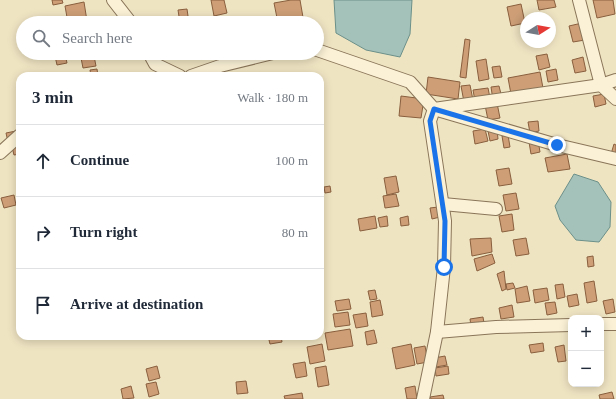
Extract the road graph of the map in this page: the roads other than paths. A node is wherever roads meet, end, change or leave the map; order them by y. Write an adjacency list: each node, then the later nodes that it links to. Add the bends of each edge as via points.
1 (113, 0): 3 (street)
2 (579, 0): 10 (street)
3 (126, 16)
4 (324, 52): 12 (street, via 410,82)
5 (152, 60): 7 (street, via 155,64)
6 (244, 60): 8 (street)
7 (172, 72)
8 (203, 72)
9 (616, 80): 10 (street)
10 (601, 85): 11 (street); 12 (street)
11 (616, 98)
12 (434, 109): 15 (street, via 557,145); 16 (street, via 430,121)
13 (16, 139): 14 (street)
14 (0, 153)
15 (616, 159)
16 (442, 204): 17 (street); 21 (street, via 445,221 444,267)
17 (496, 209)
18 (604, 324): 19 (street)
19 (616, 324)
20 (568, 325): 21 (street)
21 (437, 332): 22 (street)
22 (423, 399)

